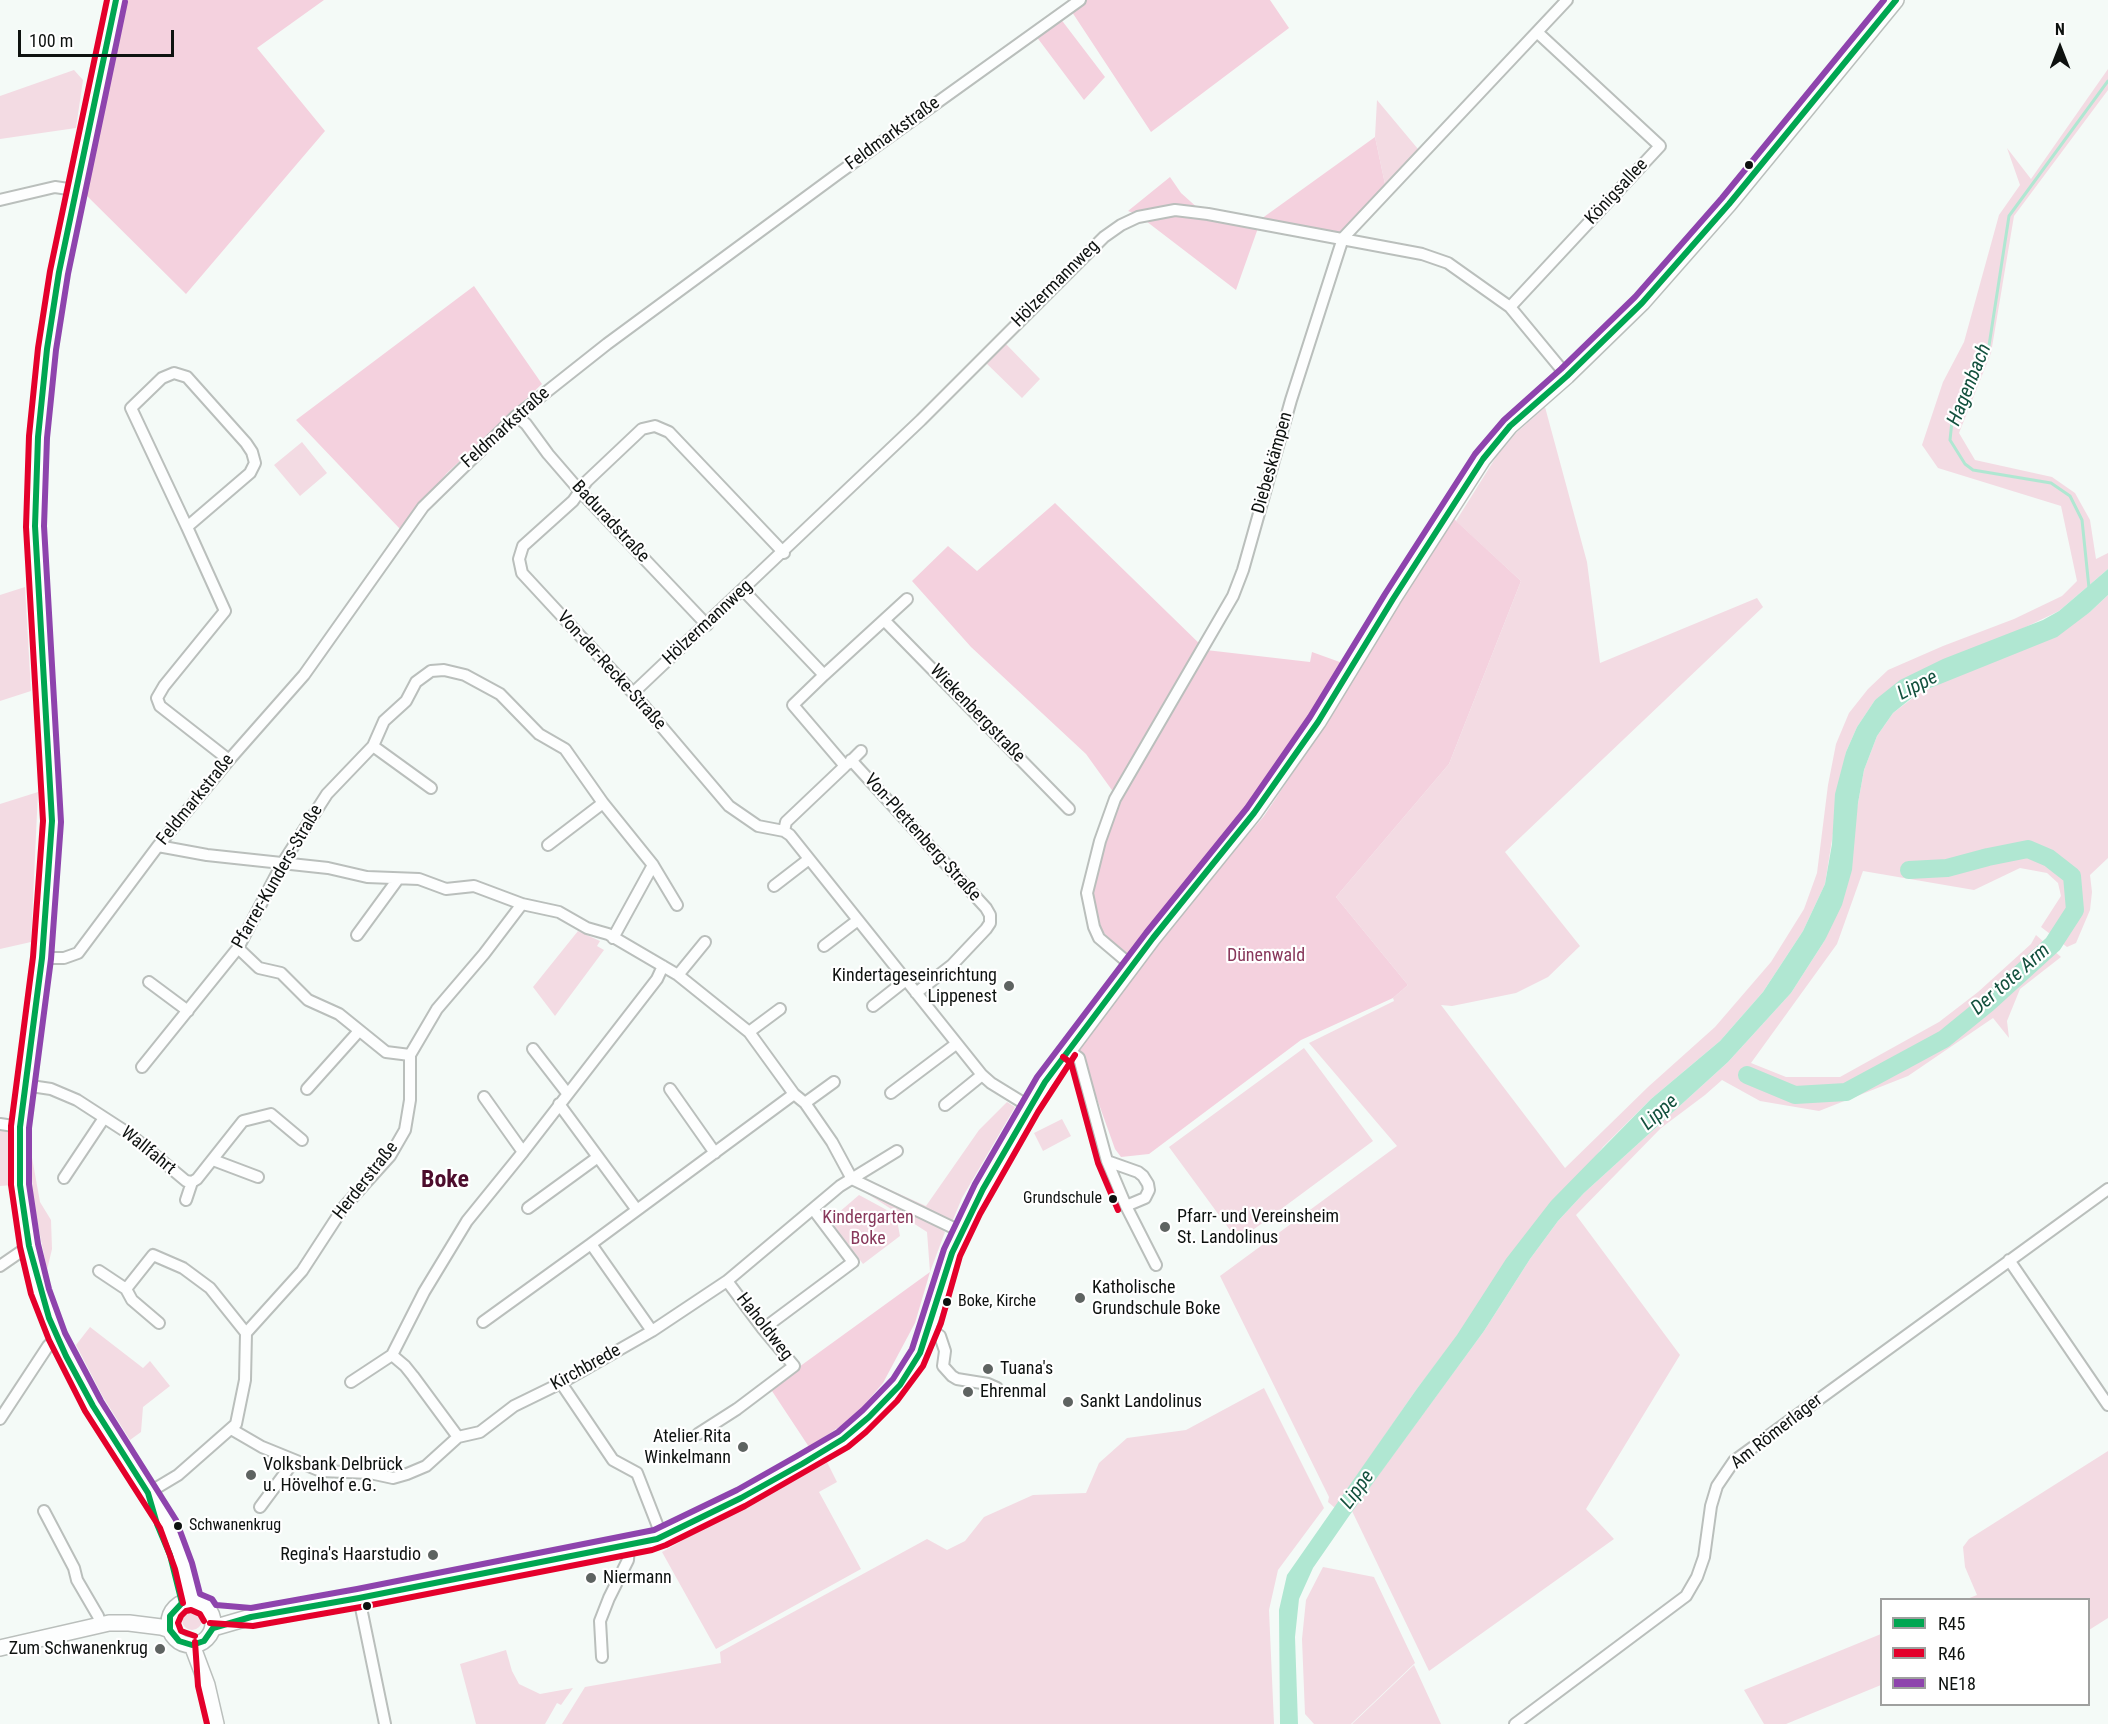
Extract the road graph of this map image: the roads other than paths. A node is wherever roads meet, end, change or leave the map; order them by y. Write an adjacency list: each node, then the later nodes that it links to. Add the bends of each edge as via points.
1 (116, 0): 6 (main road)
2 (1080, 0): 11 (street, Feldmarkstraße, via 606,344)
3 (1567, 0): 5 (street, Diebeskämpen)
4 (1896, 0): 10 (main road, via 1729,204 1642,303)
5 (1537, 32): 8 (street, Diebeskämpen); 9 (street, Königsallee, via 1660,146)
6 (75, 190): 7 (street, via 55,187); 44 (main road, via 47,349 36,469 37,577 52,821)
7 (0, 200)
8 (1343, 238): 9 (street, Hölzermannweg, via 1448,263); 14 (street, Hölzermannweg, via 1175,210 1138,217 1121,225 1104,237); 46 (street, Diebeskämpen, via 1233,596 1115,799 1101,841 1087,894 1094,927 1099,938)
9 (1510, 307): 10 (street, Hölzermannweg)
10 (1567, 376): 46 (main road, via 1510,426 1483,459 1318,722 1254,813)
11 (516, 416): 12 (street, Baduradstraße); 23 (street, Feldmarkstraße, via 423,507 304,675)
12 (580, 491): 14 (street, via 642,429 654,426 669,432); 18 (street, Baduradstraße); 20 (street, Von-der-Recke-Straße, via 523,546 519,566)
13 (187, 527): 13 (street, via 250,473 255,463 246,443 187,377 174,373 162,378 131,408); 23 (street, via 225,611 157,698 160,706)
14 (783, 553): 15 (street, Hölzermannweg)
15 (743, 590): 18 (street, Hölzermannweg); 19 (street)
16 (907, 599): 17 (street)
17 (884, 620): 19 (street); 27 (street, Wiekenbergstraße)
18 (707, 625): 20 (street, Hölzermannweg)
19 (824, 675): 24 (street, via 793,705)
20 (633, 693): 28 (street, Von-der-Recke-Straße, via 729,806 758,826)
21 (372, 746): 25 (street); 26 (street, Pfarrer-Kunders-Straße, via 384,721 406,701 416,682 431,671 465,675 500,694 539,734 565,750); 32 (street, Pfarrer-Kunders-Straße, via 327,794)
22 (861, 751): 24 (street)
23 (229, 760): 30 (street, Feldmarkstraße)
24 (848, 763): 28 (street, via 786,822); 50 (street, Von-Plettenberg-Straße, via 990,915 986,929 959,958)
25 (431, 788)
26 (603, 803): 29 (street); 33 (street, Pfarrer-Kunders-Straße)
27 (1069, 809)
28 (783, 831): 31 (street)
29 (548, 845)
30 (158, 846): 32 (street); 44 (street, Feldmarkstraße, via 78,953 64,958)
31 (809, 859): 35 (street); 38 (street)
32 (282, 864): 34 (street); 43 (street, Pfarrer-Kunders-Straße)
33 (652, 865): 37 (street, Pfarrer-Kunders-Straße); 40 (street)
34 (398, 879): 36 (street, via 419,879 446,889 474,886); 39 (street)
35 (774, 886)
36 (522, 904): 40 (street, via 559,912); 59 (street, via 437,1009)
37 (677, 905)
38 (858, 920): 42 (street); 48 (street)
39 (357, 934)
40 (613, 938): 45 (street)
41 (705, 942): 47 (street)
42 (824, 946)
43 (238, 948): 53 (street, Pfarrer-Kunders-Straße); 54 (street, via 259,968 281,973 308,1000 339,1014)
44 (42, 958): 63 (main road)
45 (663, 966): 47 (street); 66 (street)
46 (1132, 966): 58 (main road)
47 (678, 975): 55 (street)
48 (906, 980): 50 (street); 51 (street)
49 (149, 982): 53 (street)
50 (916, 993): 56 (street)
51 (873, 1006)
52 (780, 1009): 55 (street)
53 (188, 1011): 60 (street, Pfarrer-Kunders-Straße)
54 (359, 1030): 59 (street, via 386,1052); 64 (street)
55 (749, 1032): 67 (street)
56 (956, 1044): 61 (street); 68 (street)
57 (533, 1049): 66 (street)
58 (1068, 1050): 73 (main road); 83 (street, via 1079,1058)
59 (410, 1055): 108 (street, Herderstraße, via 405,1130 390,1156 343,1208 302,1271)
60 (142, 1067)
61 (982, 1075): 72 (street); 73 (street)
62 (834, 1082): 70 (street)
63 (24, 1085): 74 (street, Wallfahrt, via 60,1092); 76 (main road)
64 (307, 1089)
65 (670, 1089): 80 (street)
66 (567, 1094): 71 (street)
67 (794, 1094): 70 (street); 80 (street)
68 (891, 1094)
69 (484, 1097): 79 (street)
70 (805, 1103): 86 (street)
71 (559, 1104): 79 (street); 81 (street)
72 (945, 1105)
73 (1030, 1107): 94 (main road)
74 (104, 1118): 85 (street, Wallfahrt); 87 (street, Wallfahrt, via 132,1135 186,1182)
75 (0, 1124): 76 (street)
76 (20, 1127): 96 (main road, via 20,1185)
77 (302, 1140): 82 (street, Wallfahrt, via 271,1114 243,1121)
78 (897, 1151): 86 (street, Kirchbrede)
79 (523, 1152): 110 (street, via 454,1240)
80 (715, 1153): 93 (street)
81 (598, 1157): 91 (street); 93 (street)
82 (213, 1160): 84 (street); 87 (street, Wallfahrt)
83 (1107, 1161): 90 (street); 90 (street, via 1137,1172 1148,1184 1145,1198)
84 (258, 1177)
85 (64, 1178)
86 (852, 1179): 92 (street, Kirchbrede); 94 (street)
87 (192, 1182): 89 (street, Wallfahrt)
88 (2108, 1189): 97 (street, Am Römerlager)
89 (186, 1200)
90 (1126, 1206): 98 (street)
91 (528, 1208)
92 (813, 1209): 101 (street, Kirchbrede); 106 (street, via 853,1262)
93 (637, 1210): 95 (street)
94 (962, 1232): 105 (main road)
95 (591, 1244): 103 (street); 107 (street)
96 (29, 1246): 99 (street); 109 (main road, via 40,1292)
97 (2009, 1260): 114 (street); 135 (street, Am Römerlager, via 1734,1461 1717,1486 1704,1557 1686,1596)
98 (1156, 1265)
99 (0, 1266)
100 (99, 1271): 102 (street)
101 (728, 1281): 106 (street, Haholdweg); 107 (street, Kirchbrede)
102 (126, 1289): 104 (street, via 132,1300); 108 (street, via 153,1255 183,1268 210,1288)
103 (483, 1322)
104 (159, 1323)
105 (928, 1328): 113 (street, via 940,1336 945,1351 943,1366 952,1376); 123 (main road, via 920,1353 900,1385 856,1430 777,1478)
106 (763, 1329): 117 (street, Haholdweg, via 794,1366)
107 (652, 1331): 112 (street, Kirchbrede)
108 (246, 1334): 116 (street, via 245,1380 236,1424)
109 (57, 1337): 115 (street); 120 (main road, via 93,1406)
110 (392, 1355): 111 (street); 118 (street, via 414,1376)
111 (351, 1382)
112 (561, 1383): 118 (street, Kirchbrede, via 514,1406 480,1432); 123 (street, via 613,1460 637,1473)
113 (997, 1388)
114 (2108, 1405)
115 (0, 1419)
116 (231, 1429): 119 (street, Kirchbrede); 120 (street, via 178,1475)
117 (698, 1434)
118 (458, 1437): 119 (street, Kirchbrede, via 426,1466 393,1478 321,1471)
119 (294, 1461): 121 (street)
120 (148, 1493): 126 (main road, via 175,1539 184,1566)
121 (260, 1507)
122 (44, 1511): 129 (street)
123 (662, 1537): 124 (main road)
124 (629, 1546): 125 (main road); 132 (street, via 628,1560 600,1621)
125 (359, 1598): 127 (main road); 134 (street)
126 (187, 1602): 127 (main road, via 207,1607); 128 (main road, via 177,1606)
127 (212, 1621): 130 (main road)
128 (170, 1623): 129 (main road); 130 (main road, via 178,1641)
129 (101, 1624): 131 (main road)
130 (198, 1643): 133 (main road)
131 (0, 1648)
132 (602, 1657)
133 (216, 1724)
134 (385, 1724)
135 (1515, 1724)

